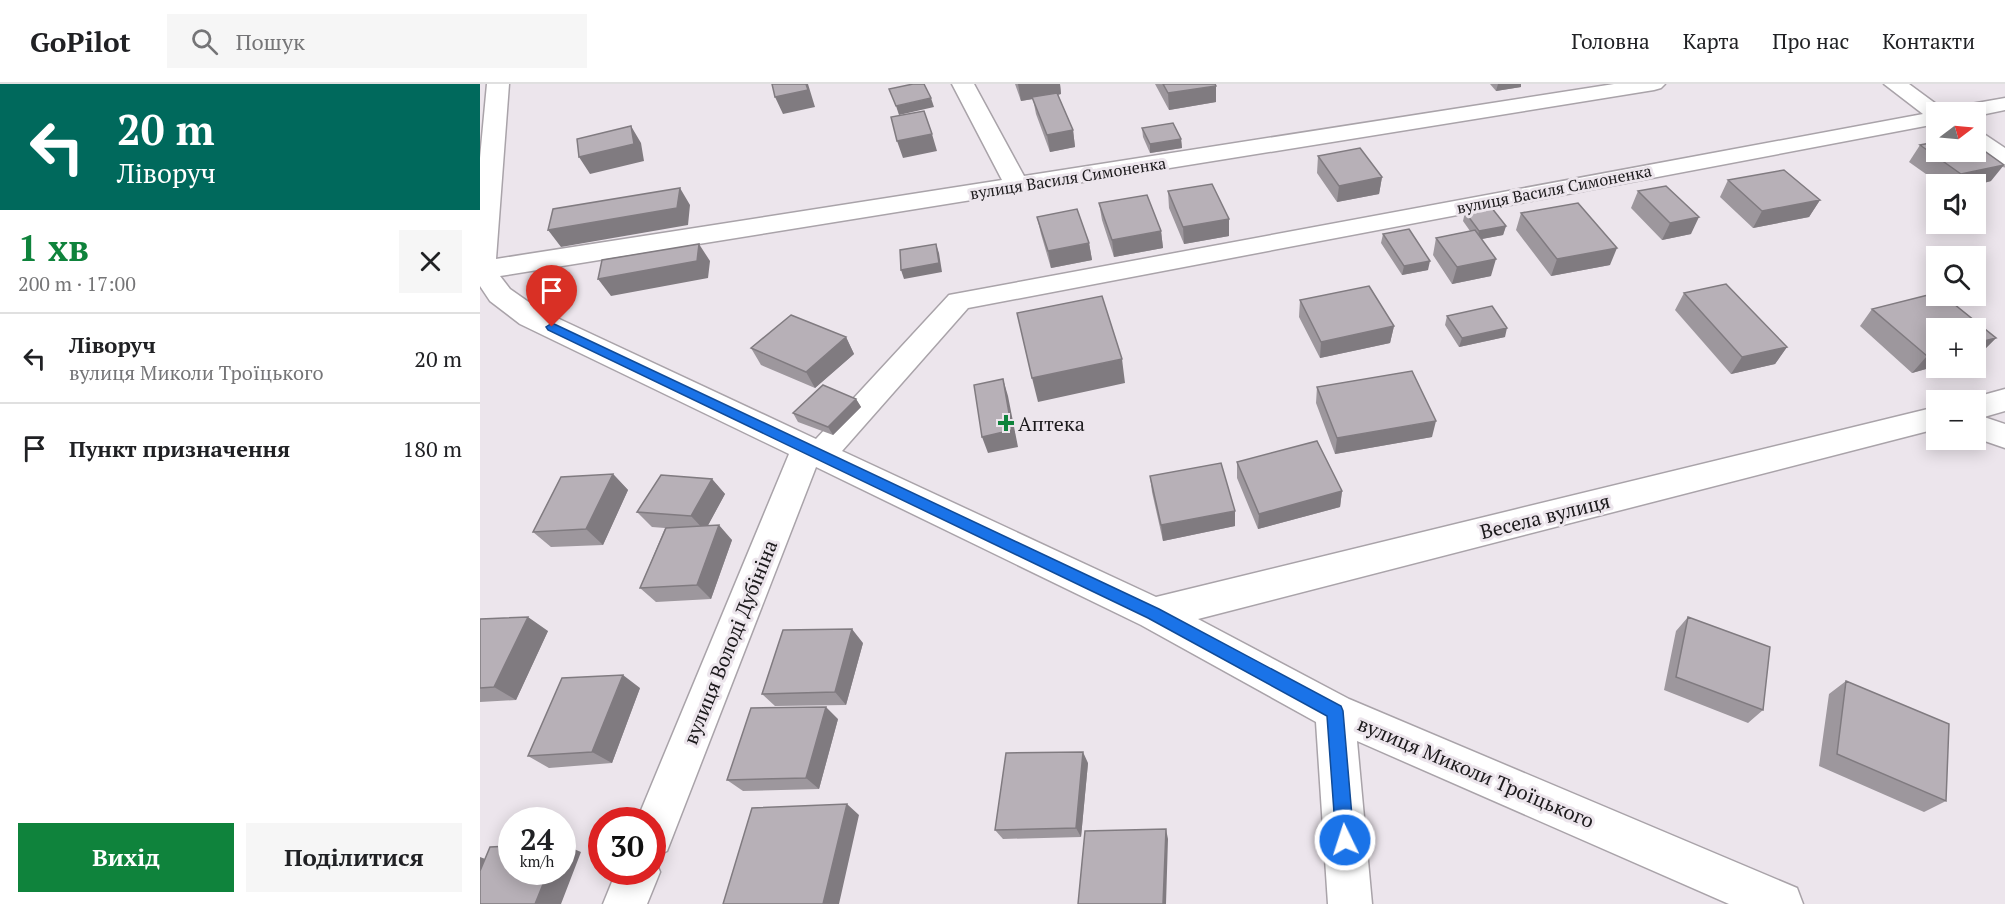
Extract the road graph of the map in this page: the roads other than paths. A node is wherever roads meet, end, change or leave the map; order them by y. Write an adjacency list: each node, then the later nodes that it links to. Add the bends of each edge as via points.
1 (498, 84): 13 (street)
2 (963, 84): 12 (street)
3 (1654, 84): 5 (street, вулиця Василя Симоненка)
4 (1895, 84): 7 (street)
5 (1552, 91): 12 (street, вулиця Василя Симоненка)
6 (2005, 104): 8 (street)
7 (1926, 106)
8 (1986, 108)
9 (1926, 120): 19 (street, вулиця Василя Симоненка, via 959,301)
10 (1986, 146): 11 (street)
11 (2005, 159)
12 (1018, 186): 13 (street, вулиця Василя Симоненка)
13 (482, 255): 19 (street, вулиця Миколи Троїцького, via 500,295 530,317)
14 (2005, 400): 15 (street)
15 (1986, 405)
16 (1926, 421): 20 (street, Весела вулиця)
17 (1986, 429): 18 (street)
18 (2005, 436)
19 (814, 452): 20 (street, вулиця Миколи Троїцького); 22 (street, вулиця Володі Дубініна)
20 (1154, 614): 21 (street, вулиця Миколи Троїцького)
21 (1335, 711): 25 (street); 26 (street, вулиця Миколи Троїцького)
22 (664, 807)
23 (633, 885): 24 (street)
24 (625, 904)
25 (1350, 904)
26 (1781, 904)

